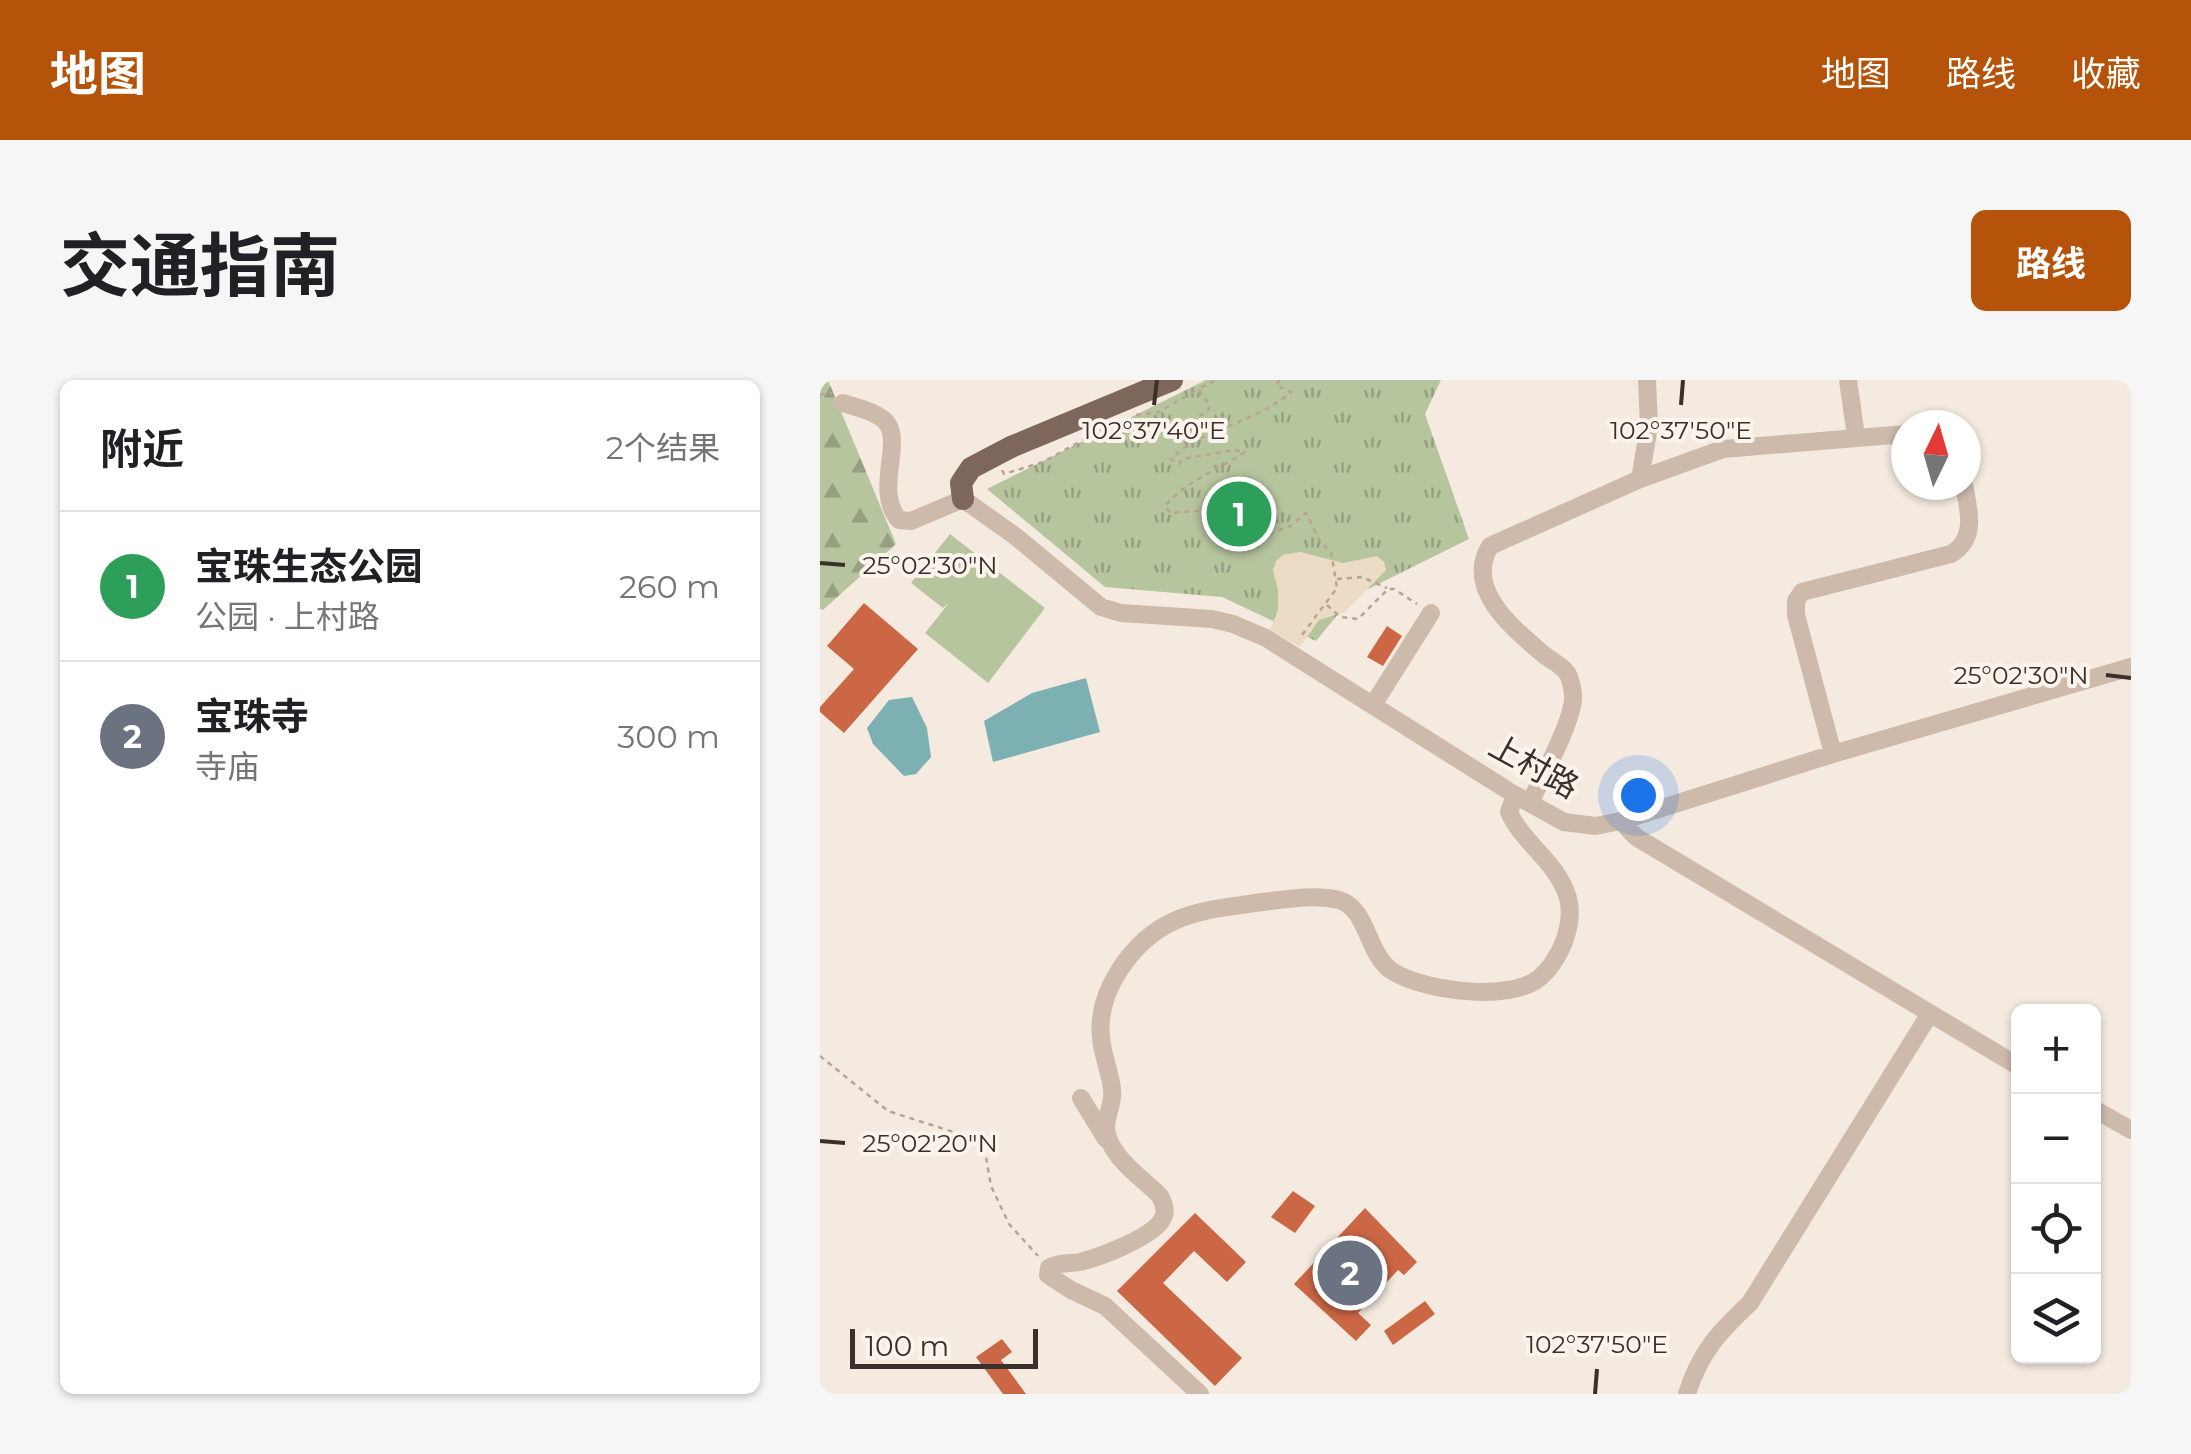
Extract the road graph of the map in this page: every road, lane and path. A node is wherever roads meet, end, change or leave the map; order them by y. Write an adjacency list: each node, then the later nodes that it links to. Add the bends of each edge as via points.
1 (1172, 380): 14 (main road)
2 (1216, 380): 6 (path)
3 (1280, 380): 13 (path, via 1276,385 1291,392 1276,405)
4 (1646, 380): 15 (street, via 1649,426)
5 (1848, 380): 12 (street)
6 (1198, 389): 9 (path, via 1159,412); 13 (path, via 1210,406 1190,421)
7 (820, 395): 8 (path)
8 (836, 397): 16 (street, via 890,425 887,496 899,520)
9 (1134, 415)
10 (1104, 428): 14 (path, via 1043,462 1004,474)
11 (1891, 435): 12 (street)
12 (1856, 436): 15 (street, via 1723,449)
13 (1197, 439): 18 (path, via 1171,459 1179,464 1245,452 1180,488 1165,506 1170,513 1209,510 1228,520 1265,511 1267,536 1306,513 1331,551)
14 (996, 455): 16 (main road, via 961,482)
15 (1640, 479): 26 (street, via 1490,546 1484,556 1494,608 1568,674 1574,697)
16 (963, 499): 22 (street, 上村路, via 1102,608 1233,624)
17 (1966, 500): 25 (street, via 1970,534 1951,554 1802,592 1796,601)
18 (1335, 579): 19 (path, via 1362,577); 20 (path)
19 (1388, 589): 20 (path, via 1358,618 1340,617); 21 (path)
20 (1324, 604): 22 (path)
21 (1431, 613): 24 (street)
22 (1291, 653): 24 (street, 上村路)
23 (2131, 668): 25 (street, 上村路)
24 (1373, 705): 26 (street, 上村路)
25 (1834, 754): 27 (street, 上村路)
26 (1523, 799): 27 (street, 上村路, via 1564,822); 34 (street, via 1509,812 1568,898 1570,923 1552,966 1536,981 1513,990 1424,985 1390,970 1352,906 1338,900 1286,899 1174,921 1120,968 1105,1001 1100,1037 1113,1094)
27 (1621, 821): 28 (street, via 1636,837)
28 (1930, 1015): 30 (street); 37 (street, via 1750,1302 1715,1335)
29 (820, 1056): 35 (path, via 888,1111 980,1146 1009,1224)
30 (2011, 1062)
31 (1081, 1098): 34 (street)
32 (2101, 1113): 33 (street)
33 (2131, 1130)
34 (1108, 1144): 35 (street, via 1160,1196 1163,1218 1147,1234 1101,1255)
35 (1049, 1268): 36 (street, via 1048,1275 1104,1306)
36 (1200, 1394)
37 (1686, 1394)

